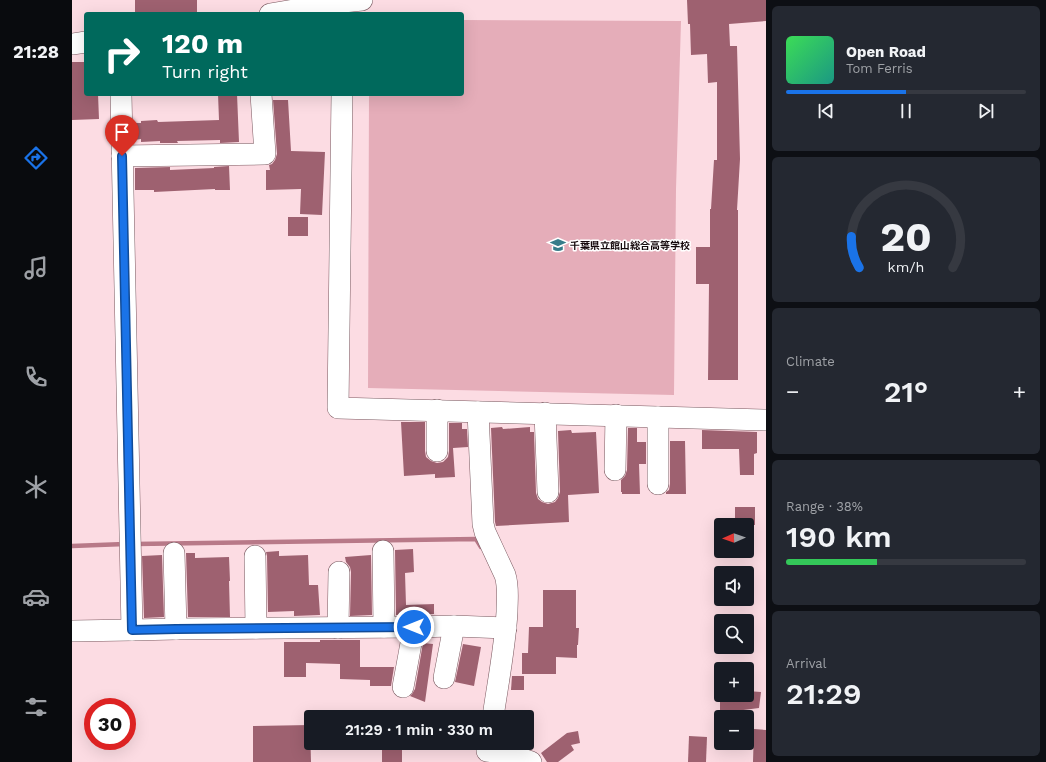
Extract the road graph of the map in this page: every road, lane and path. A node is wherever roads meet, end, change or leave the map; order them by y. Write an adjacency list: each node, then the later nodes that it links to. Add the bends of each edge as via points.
1 (349, 5): 2 (street)
2 (288, 12)
3 (84, 42): 4 (street)
4 (72, 44)
5 (120, 96): 8 (street)
6 (261, 96): 8 (street, via 265,154)
7 (342, 96): 9 (street, via 338,408)
8 (122, 156): 30 (street)
9 (437, 410): 10 (street); 15 (street)
10 (478, 412): 11 (street); 28 (street, via 483,524 507,582)
11 (545, 413): 12 (street); 18 (street)
12 (616, 415): 13 (street); 16 (street)
13 (658, 417): 14 (street); 17 (street)
14 (766, 420)
15 (437, 451)
16 (615, 470)
17 (658, 484)
18 (548, 492)
19 (383, 551): 24 (street)
20 (174, 553): 29 (street)
21 (255, 556): 26 (street)
22 (339, 572): 27 (street)
23 (454, 626): 25 (street); 28 (street); 32 (street)
24 (384, 627): 25 (street); 27 (street)
25 (414, 627): 33 (street)
26 (256, 628): 27 (street); 29 (street)
27 (338, 628)
28 (506, 628): 34 (street)
29 (176, 629): 30 (street)
30 (132, 630): 31 (street)
31 (72, 631)
32 (444, 678)
33 (403, 687)
34 (494, 710)
35 (487, 750): 36 (street)
36 (531, 762)

